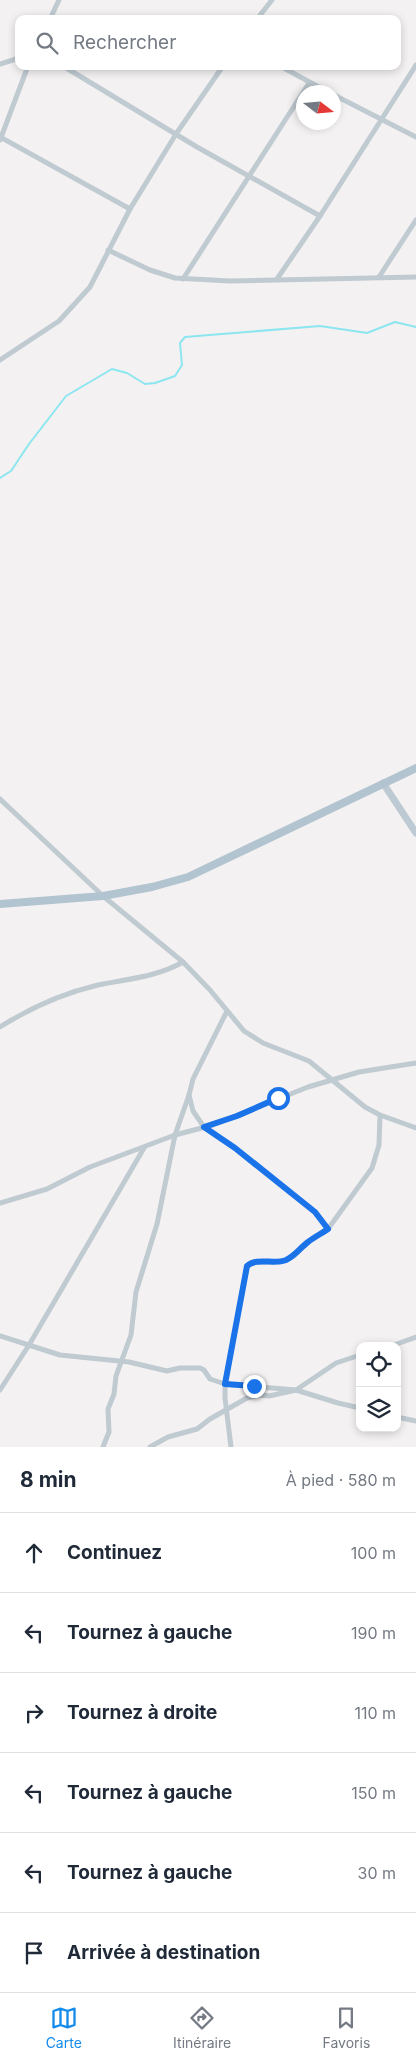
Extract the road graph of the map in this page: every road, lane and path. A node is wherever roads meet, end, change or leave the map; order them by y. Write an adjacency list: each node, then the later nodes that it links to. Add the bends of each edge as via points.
1 (59, 0): 3 (street)
2 (272, 0): 4 (street)
3 (52, 15)
4 (260, 15)
5 (15, 59): 6 (street)
6 (0, 64)
7 (416, 66): 15 (street)
8 (26, 70): 17 (street)
9 (70, 70): 16 (street)
10 (220, 70): 16 (street)
11 (287, 70): 12 (street)
12 (309, 83): 13 (street); 19 (street)
13 (313, 85)
14 (341, 99): 15 (street)
15 (381, 120): 18 (street); 21 (street)
16 (176, 134): 19 (street); 20 (street)
17 (0, 138): 20 (street)
18 (416, 138)
19 (248, 176): 21 (street); 26 (street)
20 (130, 209): 23 (street)
21 (320, 216): 27 (street)
22 (416, 220): 24 (street)
23 (108, 250): 26 (street, via 150,270); 28 (street, via 90,287 66,315)
24 (379, 277): 25 (street); 27 (street)
25 (416, 277)
26 (183, 279): 27 (street)
27 (277, 279)
28 (0, 360)
29 (416, 768): 30 (main road)
30 (383, 783): 32 (main road); 33 (main road, via 188,877)
31 (0, 799): 33 (street)
32 (416, 833)
33 (103, 896): 34 (main road); 35 (street)
34 (0, 904)
35 (183, 962): 36 (street); 37 (street, via 169,970 95,986 55,999)
36 (227, 1011): 39 (street, via 251,1036 309,1061); 40 (street)
37 (0, 1027)
38 (416, 1063): 39 (street, via 378,1068)
39 (331, 1080): 41 (street); 42 (street)
40 (189, 1095): 42 (street, via 193,1111); 44 (street)
41 (380, 1115): 43 (street); 47 (street, via 379,1145 372,1168)
42 (204, 1127): 44 (street); 47 (street, via 315,1212)
43 (416, 1128)
44 (175, 1135): 45 (street); 53 (street, via 157,1224 136,1292 132,1327)
45 (145, 1148): 46 (street, via 90,1167 47,1189); 51 (street)
46 (0, 1203)
47 (328, 1229): 54 (street, via 286,1260 254,1262 247,1266)
48 (0, 1336): 51 (street)
49 (416, 1337): 50 (street)
50 (401, 1342)
51 (29, 1345): 53 (street, via 60,1355); 55 (street)
52 (356, 1356): 56 (street, via 336,1363)
53 (122, 1362): 54 (street, via 167,1371 200,1368 210,1379); 61 (street, via 108,1409 109,1432)
54 (225, 1384): 56 (street); 58 (street)
55 (0, 1390)
56 (296, 1390): 57 (street); 58 (street, via 258,1395)
57 (356, 1407)
58 (226, 1410): 62 (street, via 197,1429 168,1437); 63 (street)
59 (401, 1418): 60 (street)
60 (416, 1422)
61 (103, 1447)
62 (150, 1447)
63 (231, 1447)

